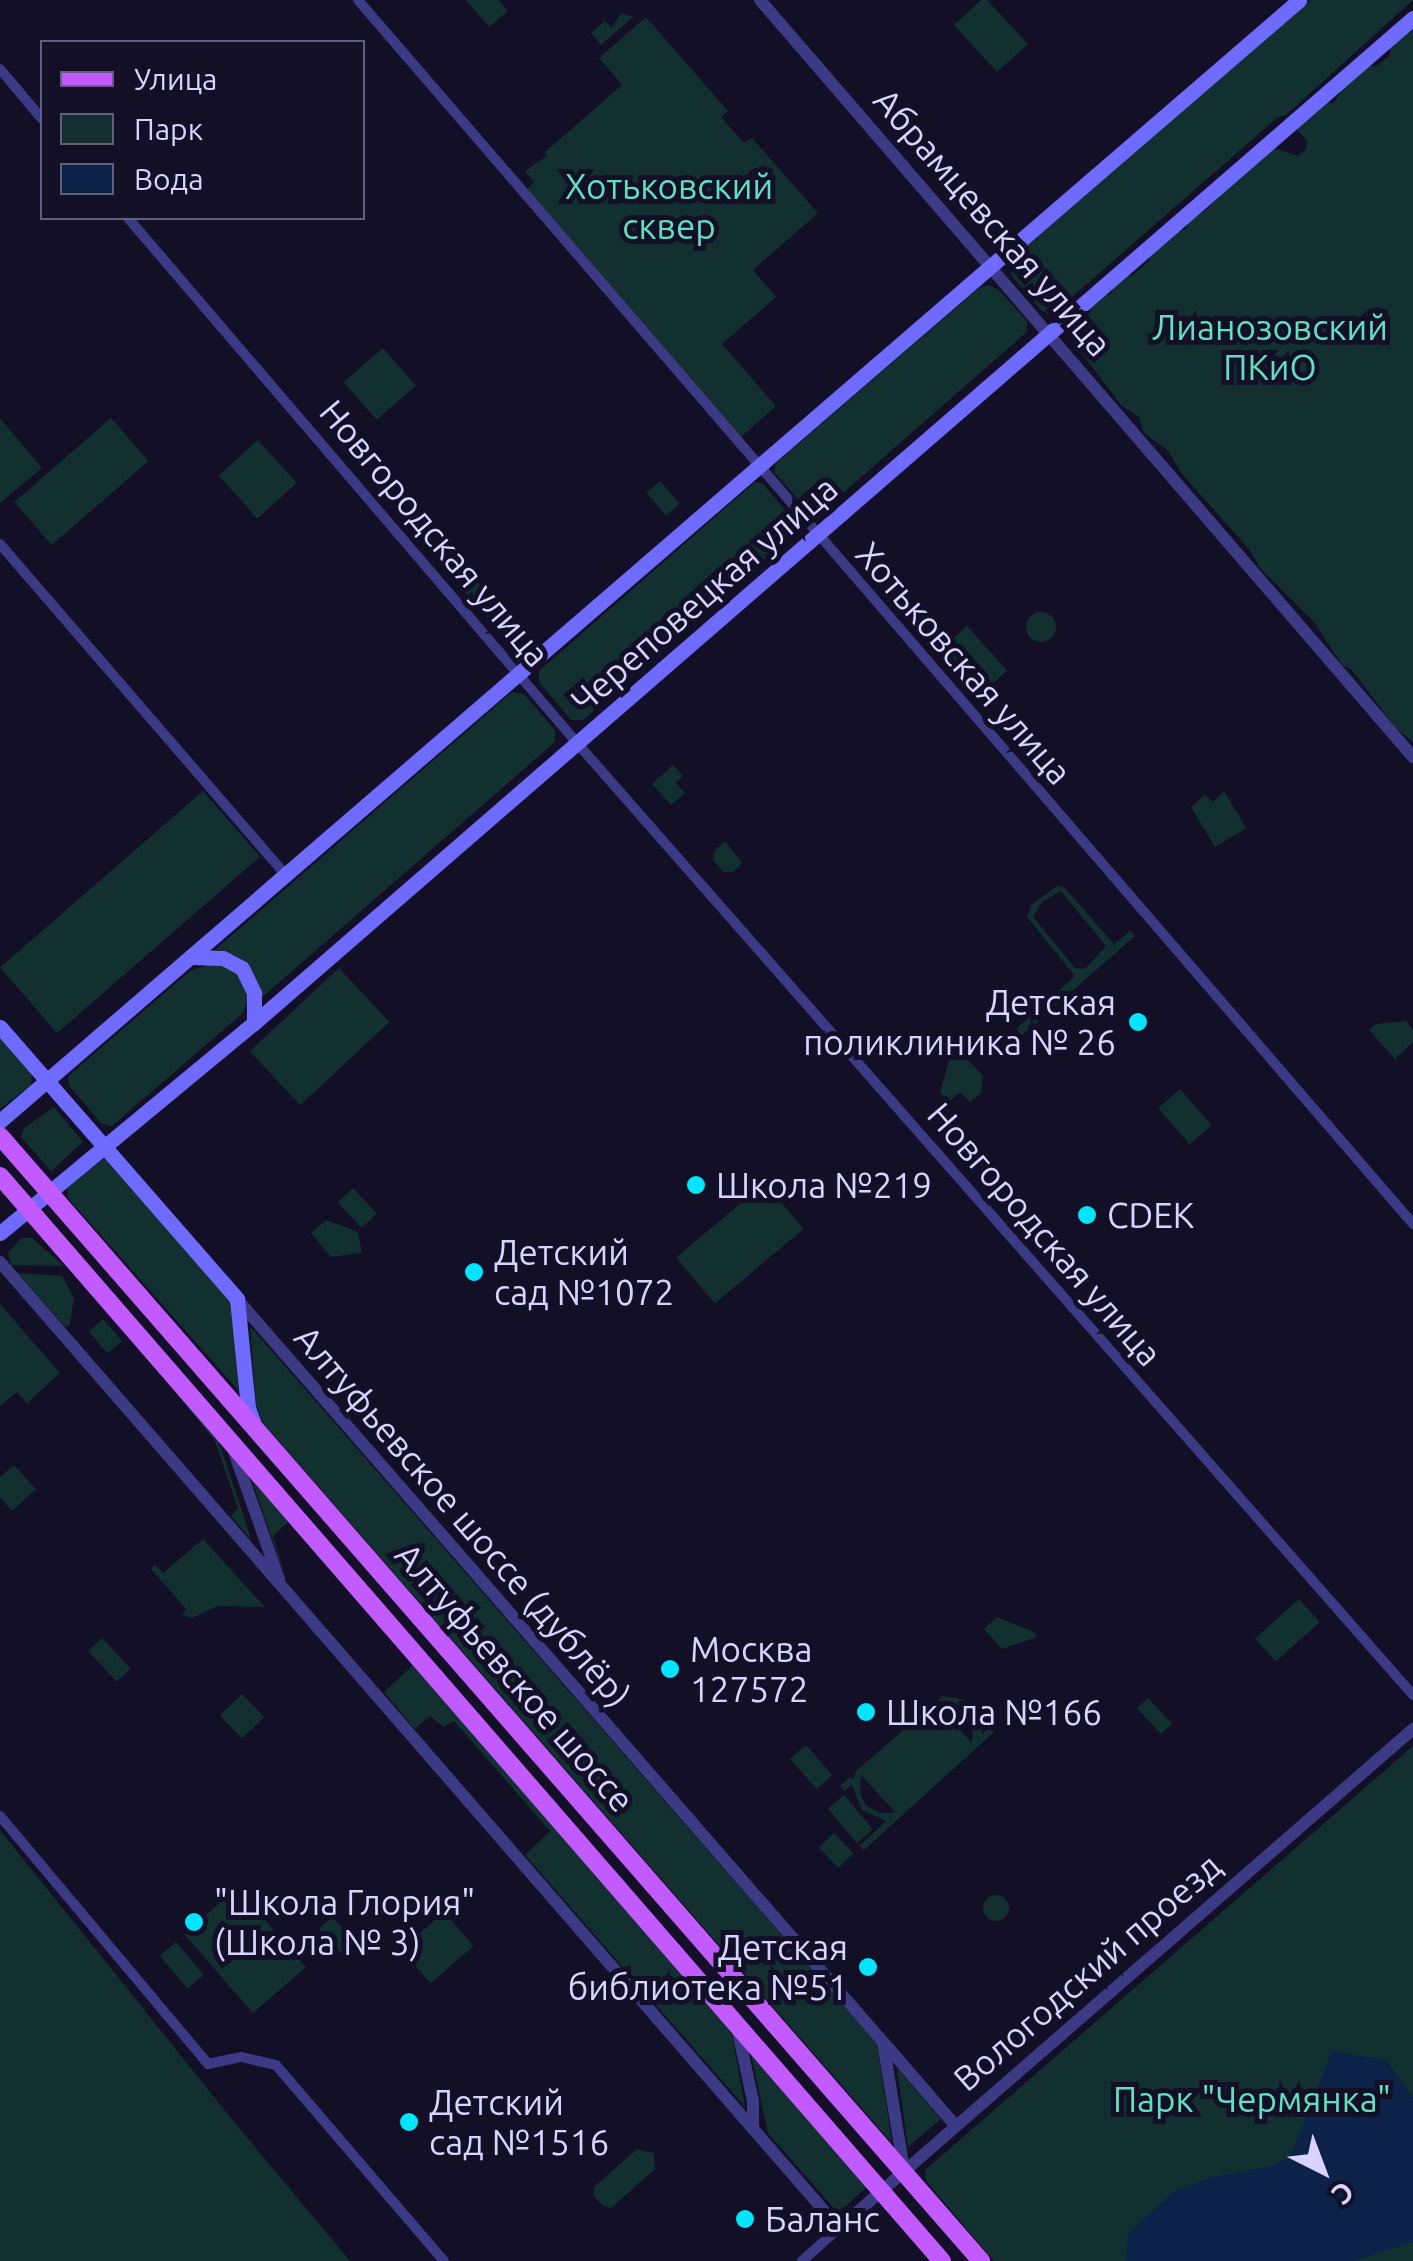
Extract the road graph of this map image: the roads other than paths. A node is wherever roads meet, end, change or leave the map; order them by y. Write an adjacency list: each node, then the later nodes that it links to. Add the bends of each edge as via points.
1 (358, 0): 10 (street, Хотьковская улица)
2 (760, 0): 8 (street, Абрамцевская улица)
3 (1300, 0): 8 (main road, Череповецкая улица)
4 (1413, 18): 9 (main road, Череповецкая улица)
5 (0, 69): 6 (street)
6 (40, 117)
7 (130, 220): 13 (street, Новгородская улица)
8 (992, 266): 9 (street, Абрамцевская улица); 10 (main road, Череповецкая улица)
9 (1050, 334): 11 (main road, Череповецкая улица); 15 (street, Абрамцевская улица)
10 (758, 467): 11 (street, Хотьковская улица); 13 (main road, Череповецкая улица)
11 (818, 536): 14 (main road, Череповецкая улица); 27 (street, Хотьковская улица)
12 (0, 544): 16 (street)
13 (519, 674): 14 (street, Новгородская улица); 16 (main road, Череповецкая улица)
14 (577, 742): 18 (main road, Череповецкая улица); 34 (street, Новгородская улица)
15 (1413, 757)
16 (286, 875): 17 (main road, Череповецкая улица)
17 (191, 957): 18 (main road, via 224,958 242,968 254,993); 20 (main road, Череповецкая улица)
18 (254, 1023): 23 (main road, Череповецкая улица)
19 (0, 1027): 20 (main road, Алтуфьевское шоссе (дублёр))
20 (46, 1080): 21 (main road, Череповецкая улица); 23 (main road, Алтуфьевское шоссе (дублёр))
21 (0, 1120)
22 (0, 1136): 25 (main road, Алтуфьевское шоссе)
23 (106, 1147): 25 (main road, Череповецкая улица); 30 (main road, Алтуфьевское шоссе (дублёр))
24 (0, 1176): 26 (main road, Алтуфьевское шоссе)
25 (48, 1192): 26 (main road, Череповецкая улица); 31 (main road, Алтуфьевское шоссе)
26 (28, 1209): 28 (main road, Череповецкая улица); 32 (main road, Алтуфьевское шоссе)
27 (1413, 1224)
28 (0, 1233)
29 (0, 1262): 33 (street)
30 (236, 1299): 31 (main road, via 248,1408); 38 (street, Алтуфьевское шоссе (дублёр))
31 (258, 1434): 41 (main road, Алтуфьевское шоссе)
32 (229, 1440): 33 (street); 37 (main road, Алтуфьевское шоссе)
33 (282, 1586): 40 (street)
34 (1413, 1695)
35 (1413, 1730): 39 (street, Вологодский проезд)
36 (0, 1816): 44 (street, via 208,2064 241,2057 276,2065)
37 (736, 2024): 40 (street); 42 (main road, Алтуфьевское шоссе)
38 (883, 2042): 39 (street, Алтуфьевское шоссе (дублёр)); 41 (street)
39 (955, 2125): 41 (street, Вологодский проезд)
40 (753, 2129): 43 (street)
41 (904, 2170): 42 (street, Вологодский проезд); 47 (main road, Алтуфьевское шоссе)
42 (880, 2190): 43 (street, Вологодский проезд); 46 (main road, Алтуфьевское шоссе)
43 (839, 2228): 45 (street, Вологодский проезд)
44 (444, 2261)
45 (802, 2261)
46 (942, 2261)
47 (982, 2261)

